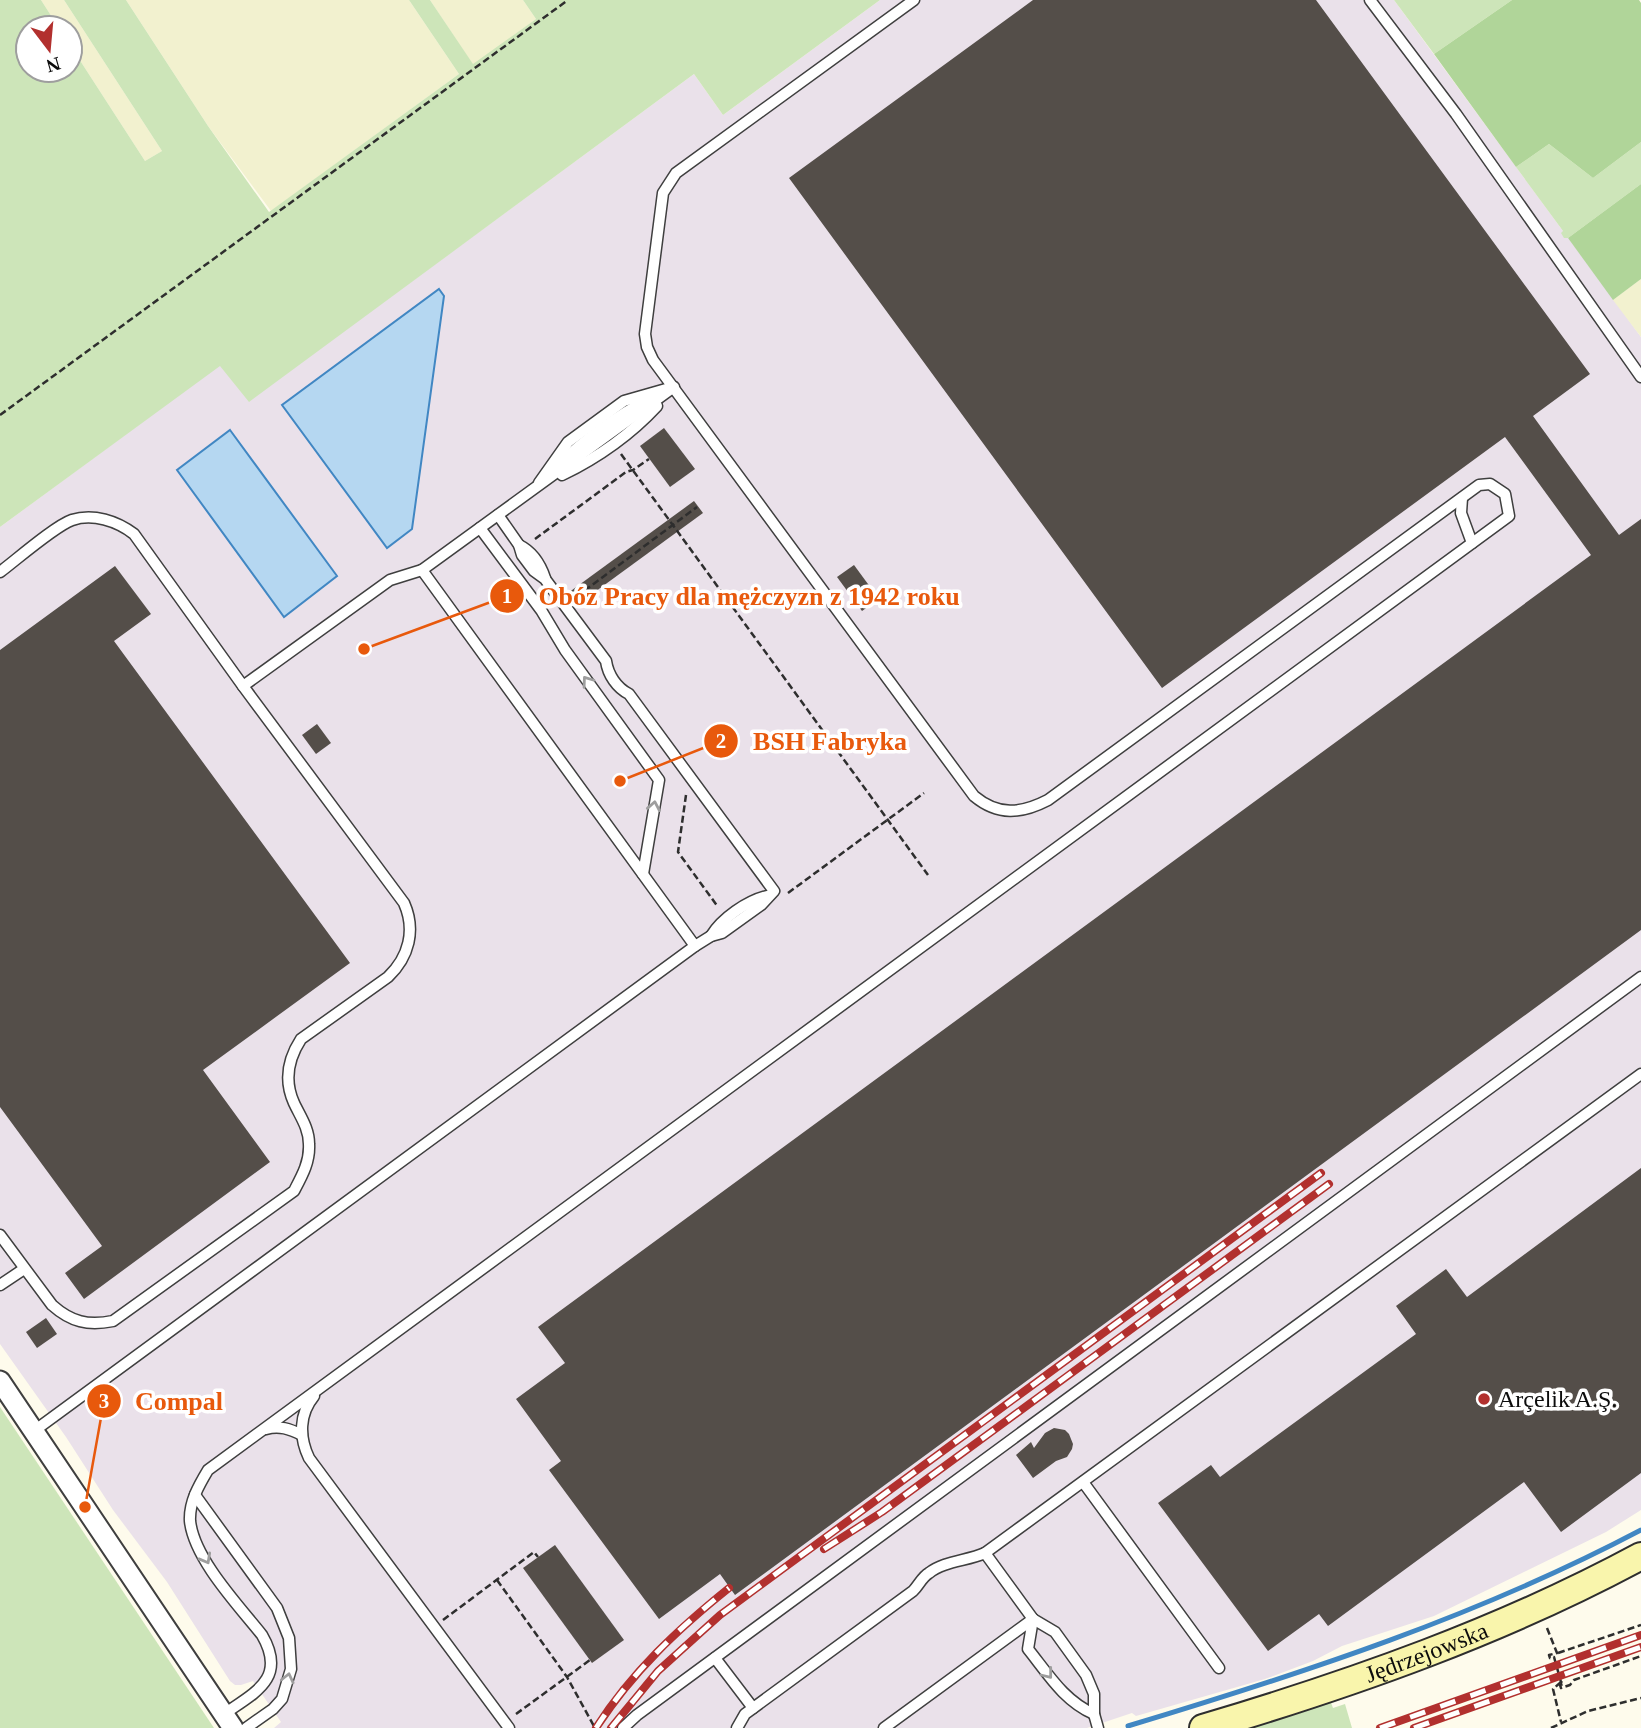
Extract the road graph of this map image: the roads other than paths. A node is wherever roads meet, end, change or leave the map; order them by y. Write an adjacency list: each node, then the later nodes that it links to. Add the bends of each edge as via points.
1 (914, 0): 4 (lane, via 668,183 663,192 645,334 653,360)
2 (1370, 0): 3 (lane)
3 (1641, 377)
4 (674, 387): 5 (lane); 5 (lane, via 640,424 584,464); 5 (lane, via 624,401 568,442); 6 (lane, via 974,796 1000,811 1032,808 1048,800)
5 (534, 489): 7 (lane)
6 (1462, 498): 9 (lane, via 1461,513); 9 (lane, via 1479,485 1490,484 1505,494 1509,516)
7 (498, 515): 8 (lane); 14 (lane, via 541,566 545,579 606,662 607,671 629,694 774,891 722,933)
8 (480, 528): 10 (lane); 13 (lane, one-way to 8, via 659,780)
9 (1472, 543): 21 (lane)
10 (422, 570): 12 (lane, via 390,580); 13 (lane)
11 (0, 572): 12 (lane, via 69,521 113,522 134,534)
12 (243, 687): 18 (lane, via 404,903 410,926 405,956 388,977 300,1040 293,1051 289,1088 310,1143 304,1173 294,1191 113,1321 84,1323 62,1314)
13 (643, 874): 14 (lane)
14 (695, 946): 22 (lane)
15 (1641, 977): 30 (lane)
16 (1641, 1074): 25 (lane)
17 (2, 1241): 18 (lane)
18 (24, 1269): 19 (lane)
19 (0, 1285)
20 (0, 1381): 22 (street)
21 (318, 1390): 23 (lane); 24 (lane, via 304,1411)
22 (34, 1430): 34 (street)
23 (264, 1430): 24 (lane, via 275,1426); 26 (lane, via 208,1470)
24 (302, 1435): 35 (lane, via 309,1458)
25 (1083, 1482): 27 (lane); 31 (lane)
26 (195, 1495): 34 (lane, one-way to 34, via 190,1520 200,1549 270,1647 272,1659 265,1684); 37 (lane, one-way to 26, via 282,1699 291,1669 289,1639 277,1608)
27 (985, 1553): 29 (lane); 32 (lane, via 927,1574 914,1591)
28 (1641, 1556): 41 (street, Jędrzejowska, via 1470,1637 1333,1688)
29 (1033, 1619): 33 (lane, via 1055,1632 1086,1675 1094,1694); 33 (lane, one-way to 33, via 1028,1649 1067,1698); 39 (lane)
30 (715, 1658): 32 (lane); 36 (lane)
31 (1219, 1668)
32 (753, 1709): 38 (lane)
33 (1094, 1714): 40 (lane)
34 (229, 1721)
35 (507, 1725)
36 (627, 1726)
37 (246, 1728)
38 (737, 1728)
39 (884, 1728)
40 (1098, 1728)
41 (1203, 1728)

